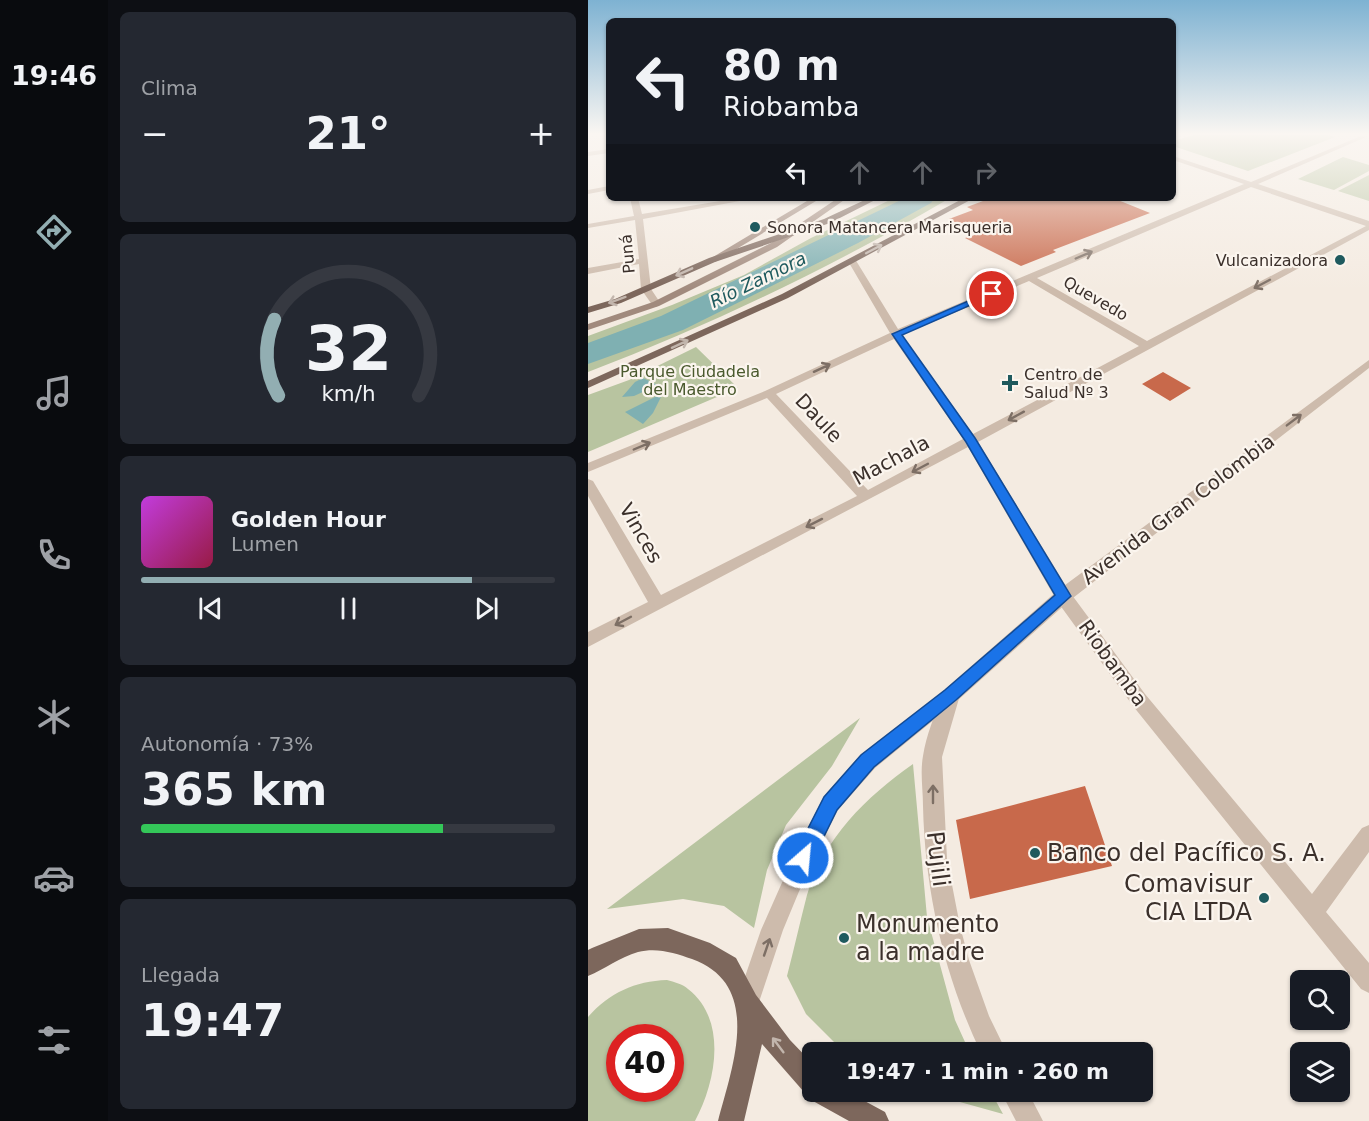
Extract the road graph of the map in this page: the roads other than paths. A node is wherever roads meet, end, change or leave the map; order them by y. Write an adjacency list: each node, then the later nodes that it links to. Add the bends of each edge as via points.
1 (1248, 187): 19 (street, one-way to 1)
2 (1261, 187): 12 (street)
3 (606, 189): 4 (street)
4 (588, 192)
5 (635, 201): 11 (street, Puná)
6 (735, 201): 11 (street)
7 (812, 201): 15 (main road)
8 (839, 201): 14 (main road)
9 (869, 201): 14 (main road)
10 (964, 201): 17 (main road, one-way to 10)
11 (639, 218): 13 (street); 16 (street, Puná)
12 (1369, 225): 25 (street, Machala, one-way to 25)
13 (588, 226)
14 (792, 234): 15 (main road); 21 (main road)
15 (712, 260): 20 (main road, one-way to 20)
16 (641, 261): 18 (street); 20 (street, Puná)
17 (852, 261): 24 (street, Riobamba); 27 (main road, one-way to 17, via 785,296)
18 (588, 271)
19 (1030, 278): 24 (street); 25 (street, Quevedo)
20 (646, 289): 21 (street, Puná); 22 (main road, one-way to 22)
21 (656, 304): 23 (main road)
22 (588, 310)
23 (588, 327)
24 (897, 334): 28 (street, one-way to 24); 29 (street, Riobamba)
25 (1146, 345): 29 (street, Machala, one-way to 29)
26 (1367, 367): 33 (street, Avenida Gran Colombia, one-way to 26)
27 (588, 385)
28 (769, 393): 30 (street, one-way to 28); 32 (street, Daule)
29 (971, 441): 32 (street, Machala, one-way to 32); 33 (street, Riobamba)
30 (588, 468)
31 (588, 484): 34 (street, Vinces)
32 (866, 497): 34 (street, Machala, one-way to 34)
33 (1063, 596): 36 (street, Avenida Gran Colombia); 38 (street, Riobamba, via 1139,700)
34 (657, 603): 35 (street, Machala, one-way to 35)
35 (588, 640)
36 (951, 695): 41 (street, Avenida Gran Colombia, one-way to 36, via 772,930 831,803 868,761); 42 (street, Pujili, one-way to 36, via 960,969 943,900 933,818 933,752)
37 (1369, 835): 38 (street)
38 (1312, 913): 40 (street, Riobamba)
39 (588, 964): 41 (main road, via 639,940 668,939 702,951 728,966)
40 (1369, 981)
41 (748, 1003): 43 (main road, one-way to 41); 46 (main road, via 750,1048)
42 (988, 1042)
43 (802, 1071)
44 (841, 1102): 47 (main road)
45 (1020, 1102): 48 (street)
46 (731, 1121)
47 (876, 1121)
48 (1030, 1121)

